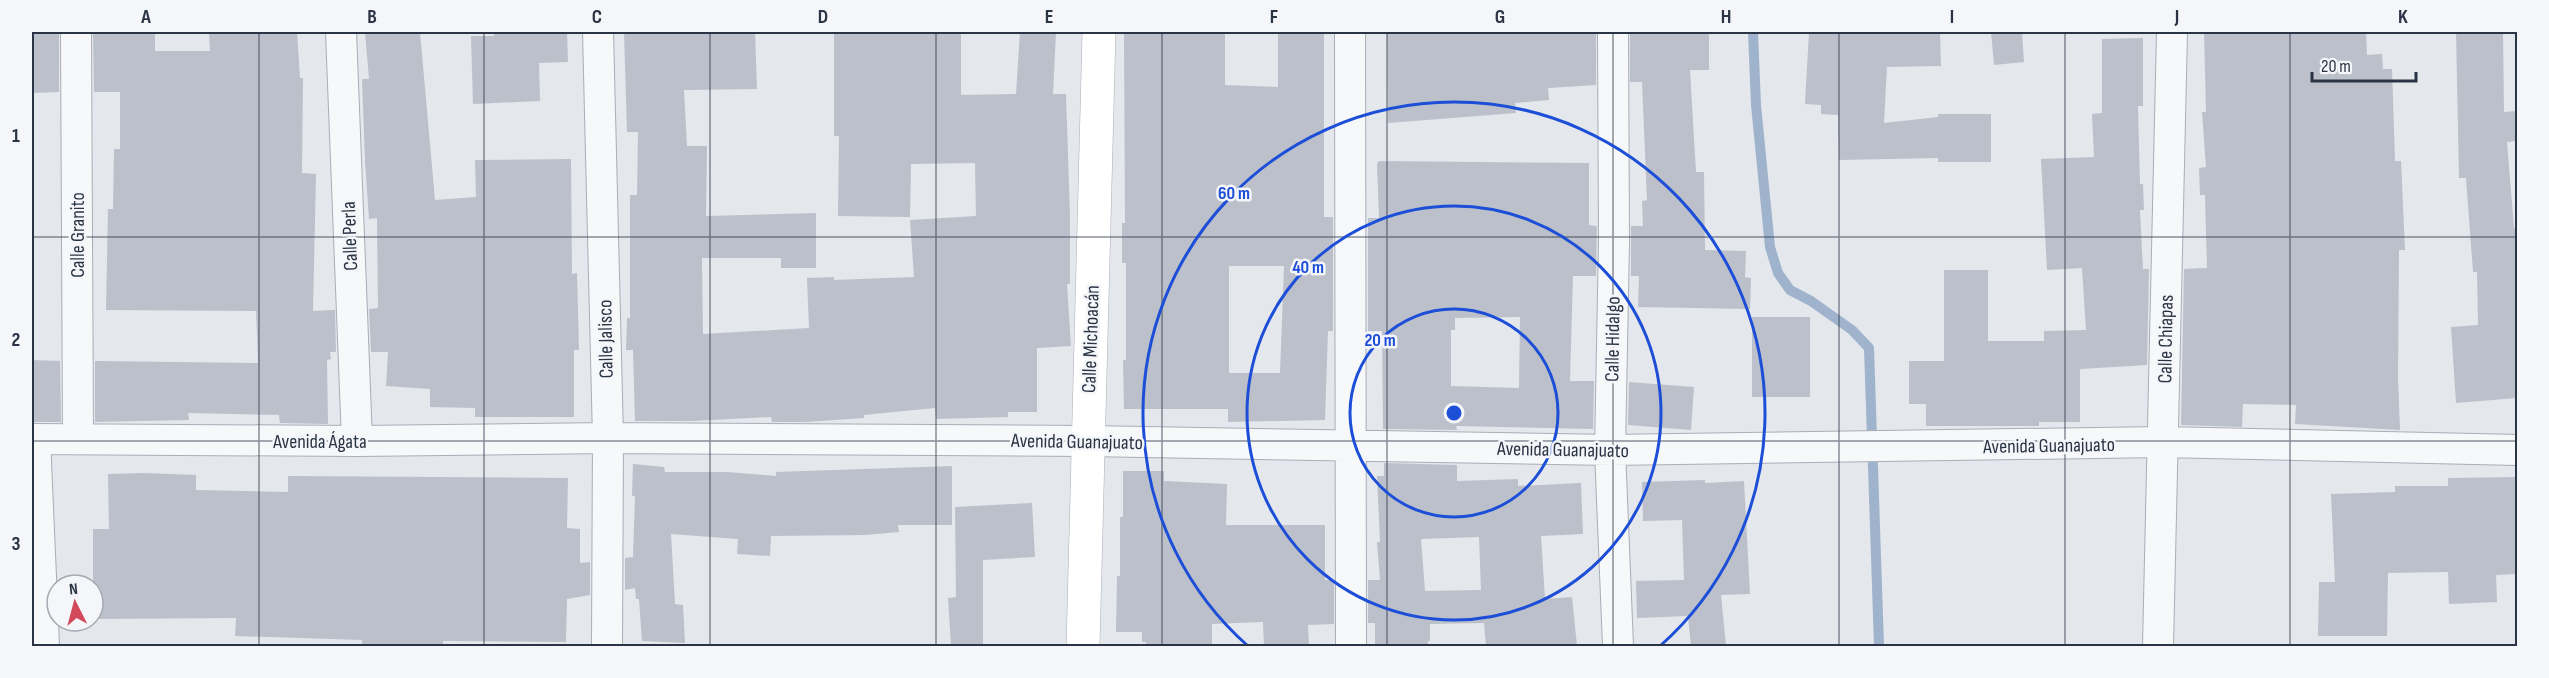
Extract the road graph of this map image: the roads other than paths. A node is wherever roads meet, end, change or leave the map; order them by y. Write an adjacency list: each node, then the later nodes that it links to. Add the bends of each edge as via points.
1 (76, 32): 10 (street, Calle Granito)
2 (341, 32): 11 (street, Calle Perla)
3 (598, 32): 8 (street, Calle Jalisco)
4 (1099, 32): 12 (street, Calle Michoacán)
5 (1350, 32): 14 (street)
6 (1613, 32): 15 (street, Calle Hidalgo)
7 (2172, 32): 13 (street, Calle Chiapas)
8 (608, 438): 11 (street, Avenida Ágata); 12 (street, Avenida Guanajuato); 18 (street, Calle Jalisco)
9 (33, 439): 10 (street, Avenida Ágata); 17 (street)
10 (78, 439): 11 (street, Avenida Ágata)
11 (357, 441)
12 (1087, 441): 14 (street, Avenida Guanajuato); 19 (street, Calle Michoacán)
13 (2162, 442): 15 (street, Avenida Guanajuato); 16 (street, Avenida Guanajuato); 22 (street, Calle Chiapas)
14 (1349, 446): 15 (street, Avenida Guanajuato); 20 (street)
15 (1610, 450): 21 (street, Calle Hidalgo)
16 (2517, 450)
17 (44, 646)
18 (607, 646)
19 (1083, 646)
20 (1351, 646)
21 (1618, 646)
22 (2158, 646)

